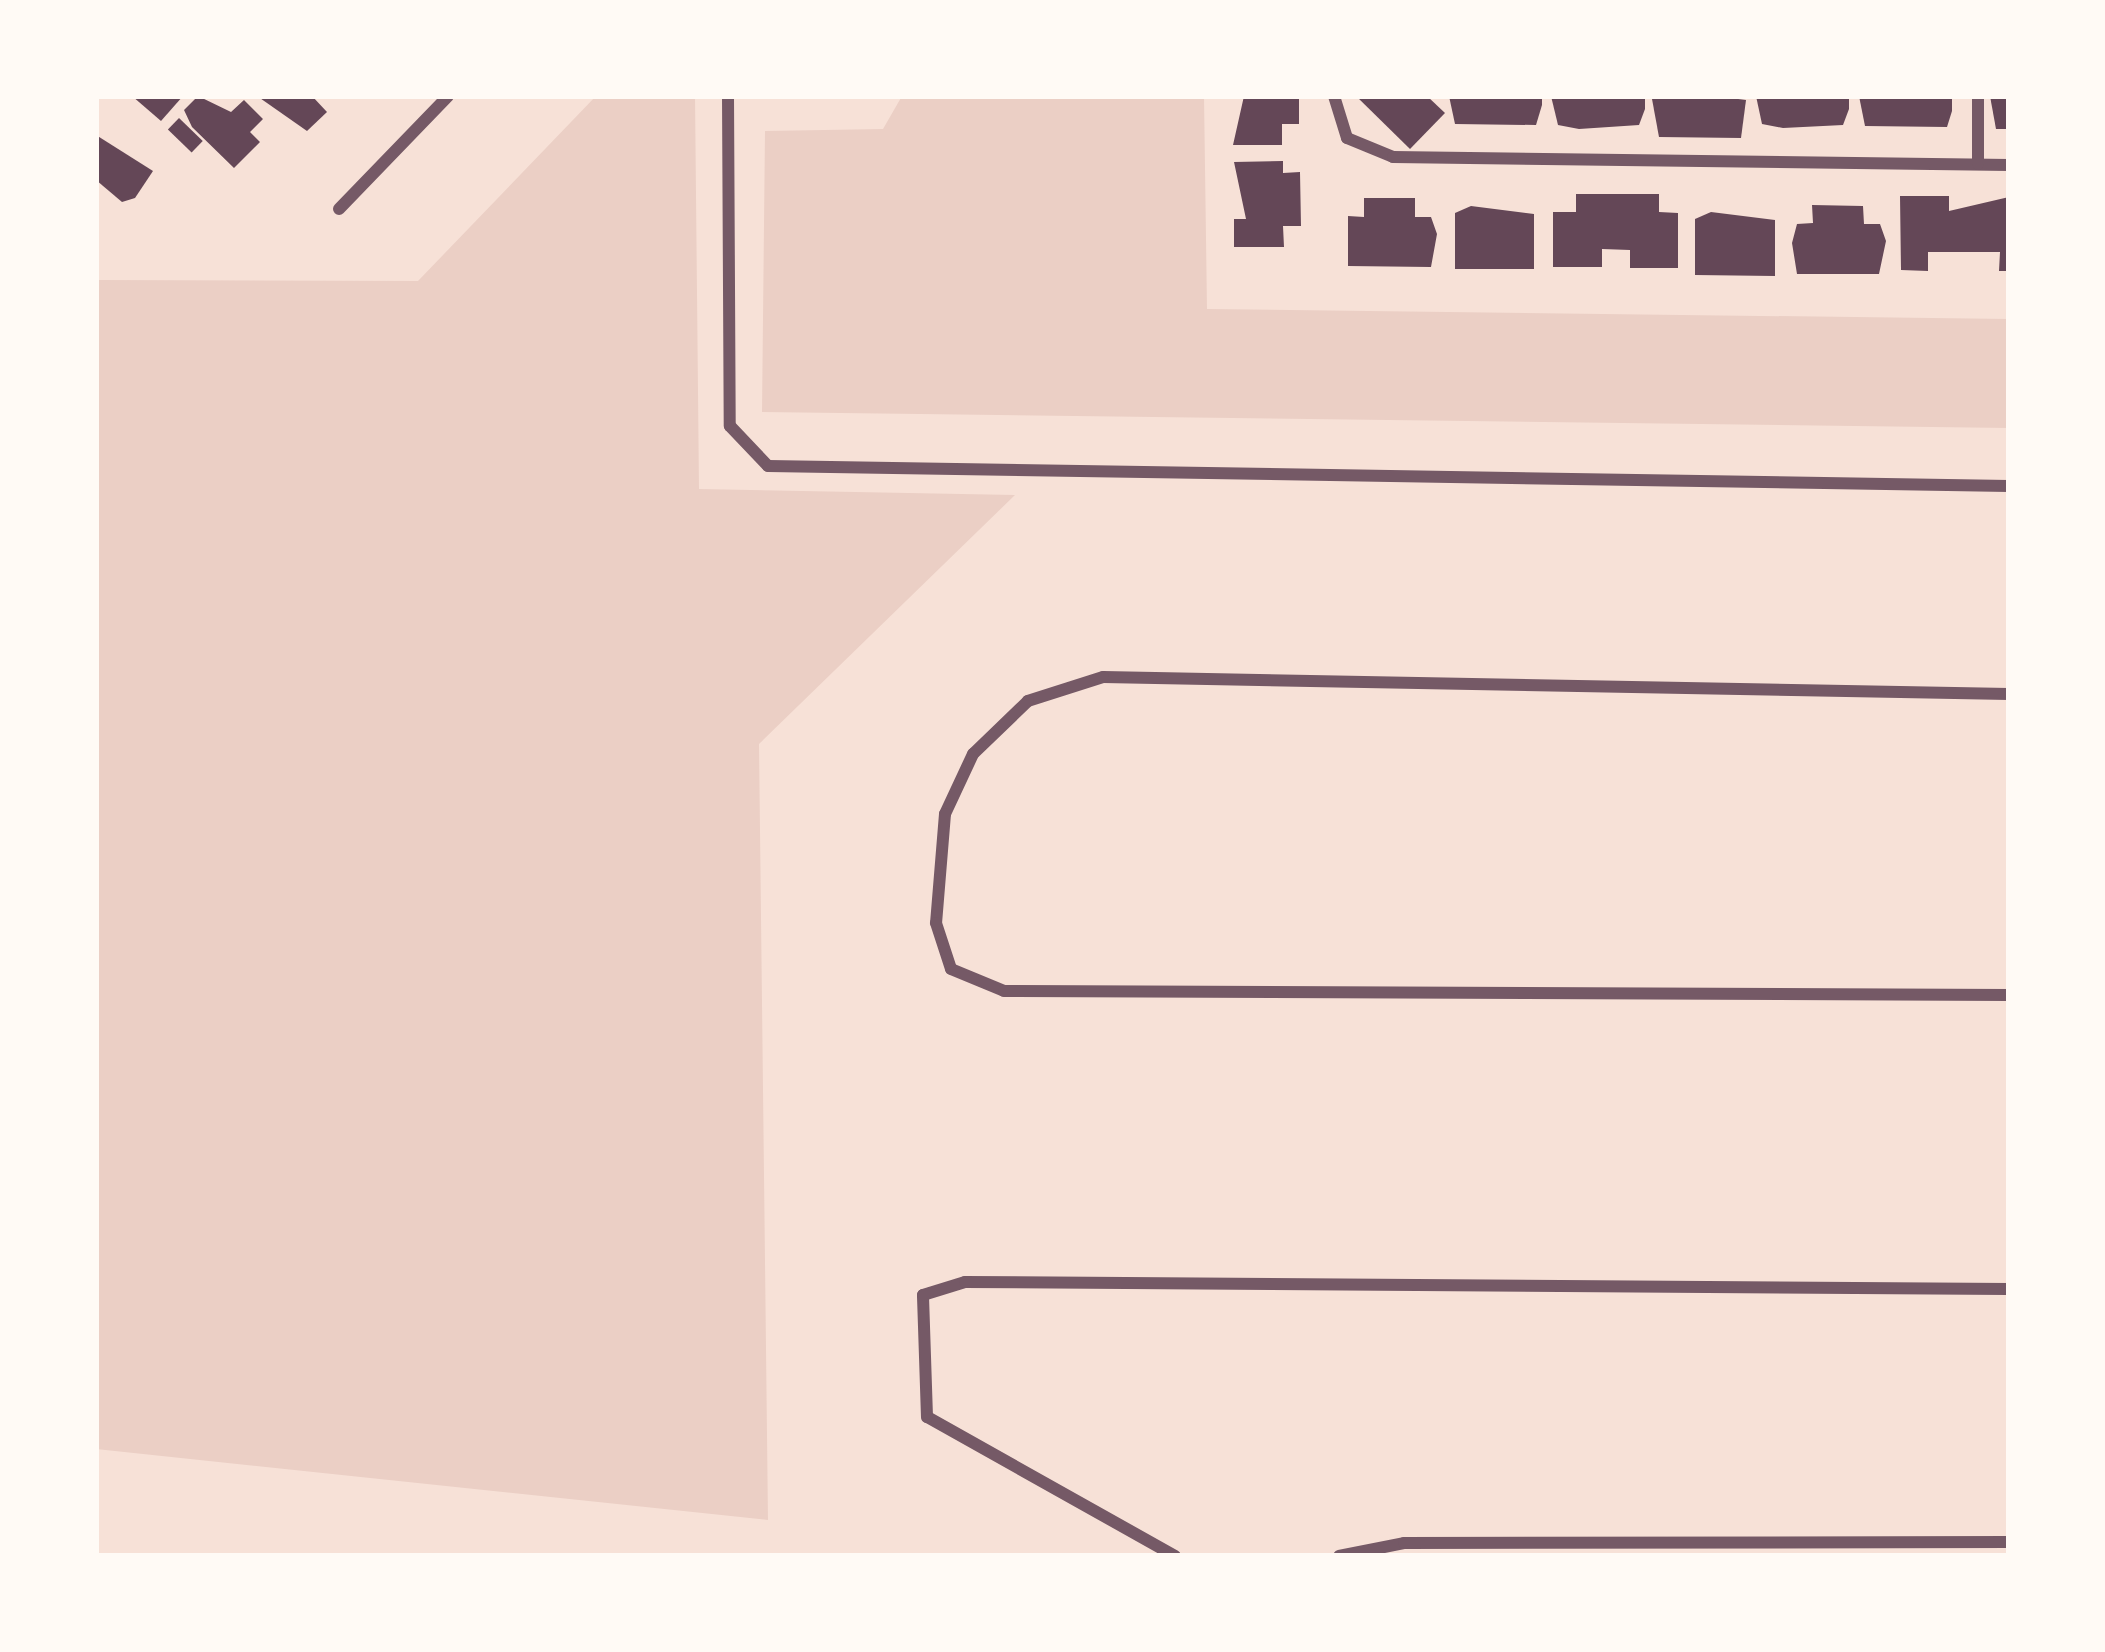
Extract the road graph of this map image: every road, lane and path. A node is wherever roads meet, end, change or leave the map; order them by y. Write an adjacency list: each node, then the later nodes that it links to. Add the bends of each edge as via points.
1 (448, 96): 7 (street)
2 (728, 96): 8 (street, via 730,426 768,466 846,476)
3 (1334, 96): 5 (street, via 1347,137 1393,157)
4 (1978, 96): 5 (street)
5 (1978, 164): 6 (street)
6 (2009, 165)
7 (339, 209)
8 (2009, 486)
9 (2009, 694): 10 (street, via 1103,677 1028,701 973,754 945,814 936,922 951,969 1004,991)
10 (2009, 995)
11 (2009, 1289): 13 (street, via 965,1282 923,1295 927,1417)
12 (2009, 1542): 14 (street, via 1404,1543)
13 (1175, 1556)
14 (1339, 1556)

